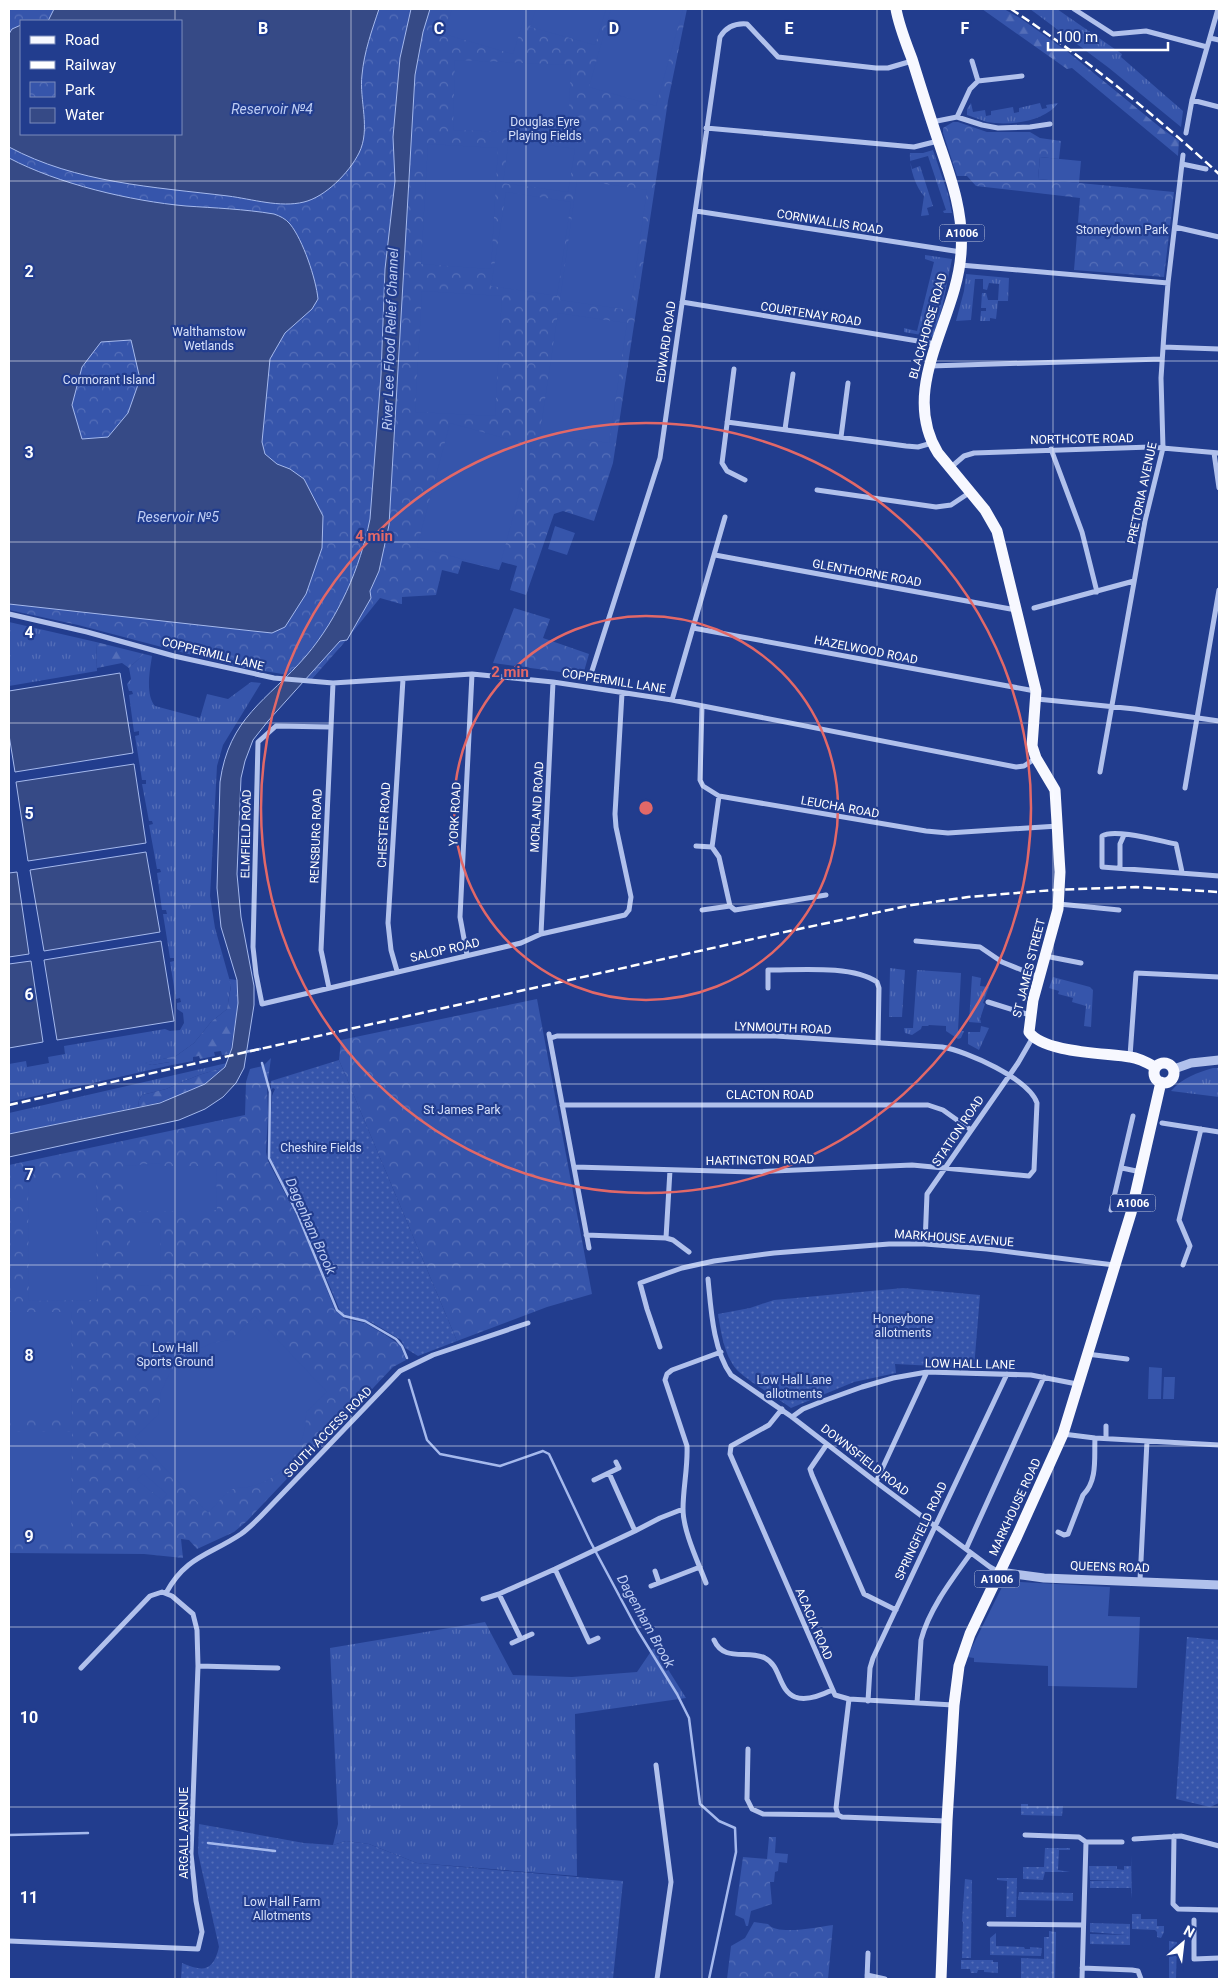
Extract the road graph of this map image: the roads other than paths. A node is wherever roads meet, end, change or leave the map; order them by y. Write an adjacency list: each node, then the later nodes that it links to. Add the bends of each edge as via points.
1 (896, 9): 7 (main road, BLACKHORSE ROAD / A1006)
2 (1074, 9): 6 (street, via 1113,34 1146,32)
3 (1217, 9): 4 (street)
4 (1210, 38): 5 (street); 6 (street)
5 (1219, 40)
6 (1207, 47): 11 (street)
7 (912, 60): 14 (main road, BLACKHORSE ROAD / A1006); 16 (street, EDWARD ROAD, via 888,68 876,68 778,57 747,24 734,25 720,37)
8 (972, 61): 10 (street)
9 (1022, 76): 10 (street)
10 (978, 81): 13 (street, via 970,89)
11 (1192, 100): 12 (street); 17 (street)
12 (1219, 107)
13 (958, 117): 14 (street); 15 (street, via 998,128)
14 (932, 122): 18 (main road, BLACKHORSE ROAD / A1006)
15 (1050, 124)
16 (706, 128): 18 (street, via 914,147); 22 (street, EDWARD ROAD)
17 (1186, 133)
18 (938, 141): 25 (main road, BLACKHORSE ROAD / A1006, via 961,216)
19 (1183, 155): 20 (street, PRETORIA AVENUE)
20 (1182, 164): 21 (street); 23 (street, PRETORIA AVENUE)
21 (1206, 169)
22 (696, 211): 25 (street, CORNWALLIS ROAD); 28 (street, EDWARD ROAD)
23 (1175, 227): 24 (street); 27 (street, PRETORIA AVENUE)
24 (1219, 237)
25 (962, 252): 26 (main road, BLACKHORSE ROAD / A1006)
26 (960, 265): 27 (street); 29 (main road, BLACKHORSE ROAD / A1006, via 954,295)
27 (1168, 283): 30 (street, PRETORIA AVENUE)
28 (682, 302): 29 (street, COURTENAY ROAD); 59 (street, EDWARD ROAD, via 660,458)
29 (937, 344): 33 (main road, BLACKHORSE ROAD / A1006)
30 (1163, 347): 31 (street); 32 (street, PRETORIA AVENUE)
31 (1219, 349)
32 (1162, 359): 33 (street); 41 (street, PRETORIA AVENUE)
33 (929, 366): 40 (main road, BLACKHORSE ROAD / A1006, via 924,409)
34 (734, 369): 37 (street)
35 (792, 374): 38 (street)
36 (848, 383): 39 (street)
37 (727, 422): 38 (street); 45 (street, via 722,464 727,471)
38 (785, 429): 39 (street)
39 (841, 437): 40 (street, via 906,446)
40 (932, 443): 44 (main road, BLACKHORSE ROAD / A1006)
41 (1163, 448): 42 (street, NORTHCOTE ROAD); 43 (street, NORTHCOTE ROAD); 51 (street, PRETORIA AVENUE)
42 (1051, 449): 44 (street, NORTHCOTE ROAD, via 974,453 964,456); 53 (street, via 1082,532)
43 (1216, 453): 46 (street)
44 (950, 468): 48 (main road, BLACKHORSE ROAD / A1006)
45 (745, 480)
46 (1219, 488)
47 (817, 490): 48 (street, via 936,507 951,505)
48 (970, 492): 55 (main road, BLACKHORSE ROAD / A1006, via 996,531)
49 (725, 517): 50 (street)
50 (714, 555): 55 (street, GLENTHORNE ROAD); 57 (street)
51 (1134, 581): 53 (street); 67 (street, PRETORIA AVENUE)
52 (1219, 590): 68 (street)
53 (1097, 592): 54 (street)
54 (1034, 608)
55 (1016, 610): 64 (main road, BLACKHORSE ROAD / A1006)
56 (9, 614): 62 (street, COPPERMILL LANE, via 262,676)
57 (694, 628): 64 (street, HAZELWOOD ROAD); 65 (street)
58 (472, 674): 60 (street, COPPERMILL LANE); 61 (street, COPPERMILL LANE); 90 (street, YORK ROAD, via 460,917)
59 (591, 674)
60 (403, 679): 62 (street, COPPERMILL LANE); 93 (street, CHESTER ROAD, via 388,923)
61 (553, 682): 63 (street, COPPERMILL LANE); 88 (street, MORLAND ROAD)
62 (333, 683): 70 (street, RENSBURG ROAD)
63 (622, 693): 65 (street, COPPERMILL LANE); 88 (street, SALOP ROAD, via 615,814 631,897 629,910 625,915)
64 (1036, 695): 67 (street, HAZELWOOD ROAD); 71 (main road, BLACKHORSE ROAD / A1006, via 1032,750)
65 (672, 700): 66 (street, COPPERMILL LANE)
66 (702, 706): 71 (street, COPPERMILL LANE, via 1016,767); 75 (street, LEUCHA ROAD, via 700,780 703,786)
67 (1113, 707): 68 (street, HAZELWOOD ROAD); 72 (street, PRETORIA AVENUE)
68 (1198, 717): 69 (street, HAZELWOOD ROAD); 74 (street)
69 (1219, 721)
70 (330, 728): 96 (street, RENSBURG ROAD, via 321,950); 99 (street, ELMFIELD ROAD, via 276,726 258,742 253,947)
71 (1036, 758): 73 (main road, BLACKHORSE ROAD / A1006)
72 (1100, 772)
73 (1049, 779): 76 (main road, ST JAMES STREET / A1006, via 1056,790)
74 (1185, 788)
75 (719, 796): 76 (street, LEUCHA ROAD, via 948,833); 79 (street)
76 (1058, 826): 84 (main road, ST JAMES STREET / A1006)
77 (1124, 835): 80 (street); 80 (street, via 1111,833 1102,836 1102,867); 81 (street, via 1176,844)
78 (696, 846): 79 (street)
79 (712, 847): 85 (street, via 719,857)
80 (1118, 868): 81 (street)
81 (1182, 872): 82 (street)
82 (1219, 876)
83 (826, 895): 85 (street, via 735,910)
84 (1058, 904): 87 (street); 91 (main road, ST JAMES STREET / A1006)
85 (730, 906): 86 (street)
86 (702, 910)
87 (1119, 910)
88 (541, 934): 90 (street, SALOP ROAD, via 521,943)
89 (916, 942): 95 (street, via 980,947 1002,962)
90 (467, 956): 93 (street, SALOP ROAD)
91 (1044, 956): 92 (street); 95 (main road, ST JAMES STREET / A1006)
92 (1081, 963)
93 (397, 971): 96 (street, SALOP ROAD)
94 (1219, 977): 103 (street, via 1136,974)
95 (1039, 978): 100 (main road, ST JAMES STREET / A1006)
96 (330, 988): 99 (street, SALOP ROAD)
97 (768, 988): 102 (street, via 768,970 838,971 869,977 878,982 879,988)
98 (988, 1002): 100 (street)
99 (262, 1004)
100 (1030, 1015): 101 (main road, ST JAMES STREET / A1006, via 1029,1032)
101 (1033, 1037): 103 (main road, via 1071,1050); 107 (street, STATION ROAD)
102 (878, 1042): 107 (street, LYNMOUTH ROAD, via 952,1048); 109 (street, LYNMOUTH ROAD, via 766,1036 550,1036)
103 (1130, 1057): 105 (main road)
104 (1219, 1060): 106 (street, via 1191,1063)
105 (1156, 1067): 106 (main road, via 1164,1062); 108 (main road, via 1155,1077)
106 (1174, 1069): 108 (main road, via 1172,1080)
107 (1009, 1076): 113 (street, STATION ROAD); 116 (street, HARTINGTON ROAD, via 1034,1095 1037,1103 1032,1173 1029,1176)
108 (1161, 1082): 119 (main road, MARKHOUSE ROAD / A1006)
109 (562, 1105): 113 (street, CLACTON ROAD, via 928,1105 943,1110); 115 (street)
110 (1133, 1116): 117 (street)
111 (1162, 1123): 112 (street)
112 (1201, 1129): 114 (street); 127 (street, via 1178,1220 1190,1246)
113 (971, 1130): 116 (street, STATION ROAD)
114 (1219, 1132)
115 (574, 1167): 118 (street, HARTINGTON ROAD); 121 (street)
116 (946, 1168): 118 (street, HARTINGTON ROAD, via 912,1165 752,1172); 123 (street, STATION ROAD, via 927,1194)
117 (1122, 1168): 119 (street); 120 (street)
118 (670, 1170): 122 (street)
119 (1141, 1172): 126 (main road, MARKHOUSE ROAD / A1006)
120 (1111, 1210)
121 (586, 1235): 122 (street); 124 (street)
122 (666, 1238): 125 (street)
123 (924, 1244): 126 (street, MARKHOUSE AVENUE); 130 (street, MARKHOUSE AVENUE, via 774,1253 703,1263 640,1283)
124 (589, 1248)
125 (689, 1252)
126 (1115, 1265): 132 (main road, MARKHOUSE ROAD / A1006)
127 (1184, 1265)
128 (708, 1280): 131 (street, via 713,1322)
129 (528, 1323): 166 (street, SOUTH ACCESS ROAD, via 433,1355 400,1371 262,1516 243,1533 196,1558 176,1576)
130 (660, 1347)
131 (721, 1352): 138 (street, via 731,1375); 151 (street, via 667,1374 665,1380 687,1446)
132 (1086, 1354): 133 (street); 137 (main road, MARKHOUSE ROAD / A1006)
133 (1127, 1359)
134 (927, 1372): 135 (street, LOW HALL LANE); 139 (street, LOW HALL LANE, via 893,1378 803,1409); 150 (street)
135 (1007, 1374): 136 (street, LOW HALL LANE); 152 (street, SPRINGFIELD ROAD)
136 (1044, 1377): 137 (street, LOW HALL LANE); 155 (street)
137 (1077, 1384): 141 (main road, MARKHOUSE ROAD / A1006)
138 (782, 1409): 139 (street); 178 (street, ACACIA ROAD, via 770,1425 730,1450)
139 (792, 1416): 145 (street, DOWNSFIELD ROAD)
140 (1106, 1426): 143 (street)
141 (1063, 1434): 142 (street); 160 (main road, MARKHOUSE ROAD / A1006)
142 (1095, 1438): 143 (street); 154 (street, via 1094,1477 1068,1534)
143 (1106, 1438): 144 (street)
144 (1147, 1441): 146 (street); 161 (street)
145 (828, 1444): 150 (street, DOWNSFIELD ROAD); 169 (street, via 810,1469 812,1475 864,1594)
146 (1219, 1445)
147 (616, 1462): 148 (street, via 619,1468)
148 (609, 1473): 149 (street); 153 (street)
149 (594, 1480)
150 (876, 1482): 152 (street, DOWNSFIELD ROAD)
151 (683, 1509): 153 (street); 157 (street, via 684,1522)
152 (935, 1526): 155 (street, DOWNSFIELD ROAD); 169 (street, SPRINGFIELD ROAD)
153 (635, 1532): 158 (street)
154 (1058, 1532)
155 (966, 1549): 156 (street, DOWNSFIELD ROAD)
156 (972, 1553): 160 (street, DOWNSFIELD ROAD); 181 (street, via 953,1578 924,1630)
157 (700, 1567): 162 (street); 163 (street)
158 (555, 1569): 167 (street); 171 (street, via 589,1642)
159 (655, 1571): 162 (street)
160 (1000, 1572): 161 (street, QUEENS ROAD, via 1044,1578); 182 (main road, MARKHOUSE ROAD / A1006, via 964,1649)
161 (1140, 1580): 164 (street, QUEENS ROAD)
162 (659, 1583): 165 (street)
163 (706, 1583)
164 (1219, 1585)
165 (651, 1586)
166 (166, 1593): 175 (street, via 196,1619); 176 (street, via 146,1599)
167 (499, 1594): 168 (street); 172 (street)
168 (482, 1599)
169 (896, 1610): 180 (street, SPRINGFIELD ROAD, via 873,1658)
170 (532, 1634): 172 (street)
171 (598, 1638)
172 (521, 1639): 174 (street)
173 (714, 1640): 178 (street, via 726,1653 766,1658 773,1664 786,1692 796,1698 818,1696)
174 (512, 1643)
175 (198, 1666): 177 (street); 197 (street, ARGALL AVENUE, via 191,1854 202,1932 198,1949)
176 (81, 1668)
177 (278, 1668)
178 (832, 1690): 179 (street, via 839,1698)
179 (849, 1699): 180 (street); 185 (street, via 836,1808)
180 (868, 1701): 181 (street)
181 (916, 1704): 182 (street)
182 (954, 1705): 186 (main road, MARKHOUSE ROAD / A1006)
183 (748, 1749): 185 (street, via 747,1799 752,1809 763,1814)
184 (656, 1765): 202 (street, via 671,1882)
185 (838, 1815): 186 (street)
186 (947, 1822): 204 (main road, MARKHOUSE ROAD / A1006)
187 (1024, 1835): 190 (street, via 1079,1838)
188 (1174, 1836): 189 (street); 192 (street); 193 (street, via 1173,1904 1178,1909)
189 (1134, 1839)
190 (1086, 1842): 191 (street); 196 (street)
191 (1122, 1842)
192 (1219, 1846)
193 (1219, 1910)
194 (1194, 1920): 199 (street, via 1194,1959)
195 (989, 1924): 196 (street)
196 (1082, 1925): 200 (street)
197 (9, 1941)
198 (868, 1953): 201 (street)
199 (1219, 1958)
200 (1082, 1968): 205 (street); 206 (street, via 1138,1971)
201 (867, 1977): 203 (street)
202 (657, 1979)
203 (885, 1979)
204 (941, 1979)
205 (1082, 1979)
206 (1141, 1979)

